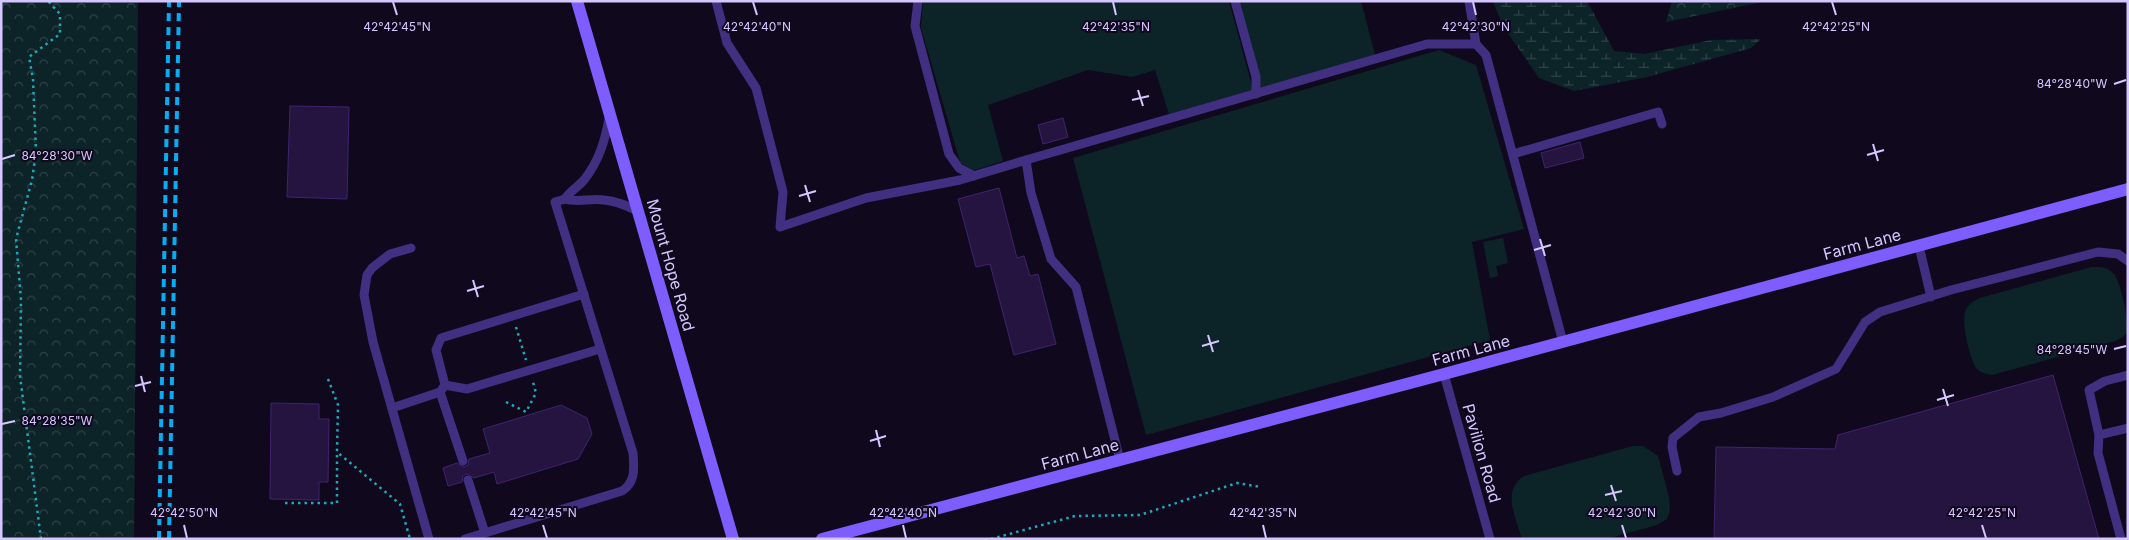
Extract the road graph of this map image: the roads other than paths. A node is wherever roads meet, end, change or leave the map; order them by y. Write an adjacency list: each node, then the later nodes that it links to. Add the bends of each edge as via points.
1 (577, 1): 8 (street, Mount Hope Road)
2 (716, 1): 12 (lane, via 727,43 756,88 783,192 780,227 866,198)
3 (918, 1): 12 (lane, via 916,26 950,154 959,168)
4 (1235, 1): 7 (lane, via 1256,77)
5 (1467, 2): 6 (lane)
6 (1476, 44): 7 (lane, via 1427,44); 10 (lane, via 1486,55)
7 (1256, 94): 11 (lane)
8 (609, 113): 14 (lane, via 606,140 593,168); 15 (street, Mount Hope Road)
9 (1662, 124): 10 (lane, via 1658,112)
10 (1513, 154): 21 (lane)
11 (1026, 160): 12 (lane); 29 (lane, via 1031,193 1051,259 1076,287)
12 (974, 176)
13 (2128, 189): 16 (street, Farm Lane)
14 (565, 199): 15 (lane, via 576,202 604,199); 19 (lane, via 555,202)
15 (638, 211): 36 (street, Mount Hope Road)
16 (1919, 246): 20 (lane); 21 (street, Farm Lane)
17 (411, 248): 26 (lane, via 390,254 372,268 367,275 364,295 373,342)
18 (2128, 261): 20 (lane, via 2118,254 2098,252)
19 (584, 294): 22 (lane); 25 (lane, via 441,338 436,350)
20 (1931, 296): 31 (lane, via 1880,312 1865,322 1836,369 1773,397 1699,417 1687,424 1673,438)
21 (1563, 342): 23 (street, Farm Lane)
22 (600, 349): 25 (lane, via 467,389); 33 (lane, via 633,453 633,480 622,491)
23 (1444, 374): 29 (street, Farm Lane); 38 (lane, Pavilion Road)
24 (2128, 375): 28 (lane, via 2105,381 2089,390)
25 (442, 388): 26 (lane); 30 (lane)
26 (392, 408): 34 (lane)
27 (2128, 428): 28 (lane)
28 (2099, 434): 39 (lane, via 2098,453)
29 (1120, 460): 37 (street, Farm Lane)
30 (463, 461)
31 (1677, 471)
32 (468, 480): 33 (lane)
33 (485, 533): 35 (lane)
34 (429, 539)
35 (465, 539)
36 (734, 539)
37 (822, 539)
38 (1490, 539)
39 (2121, 539)

